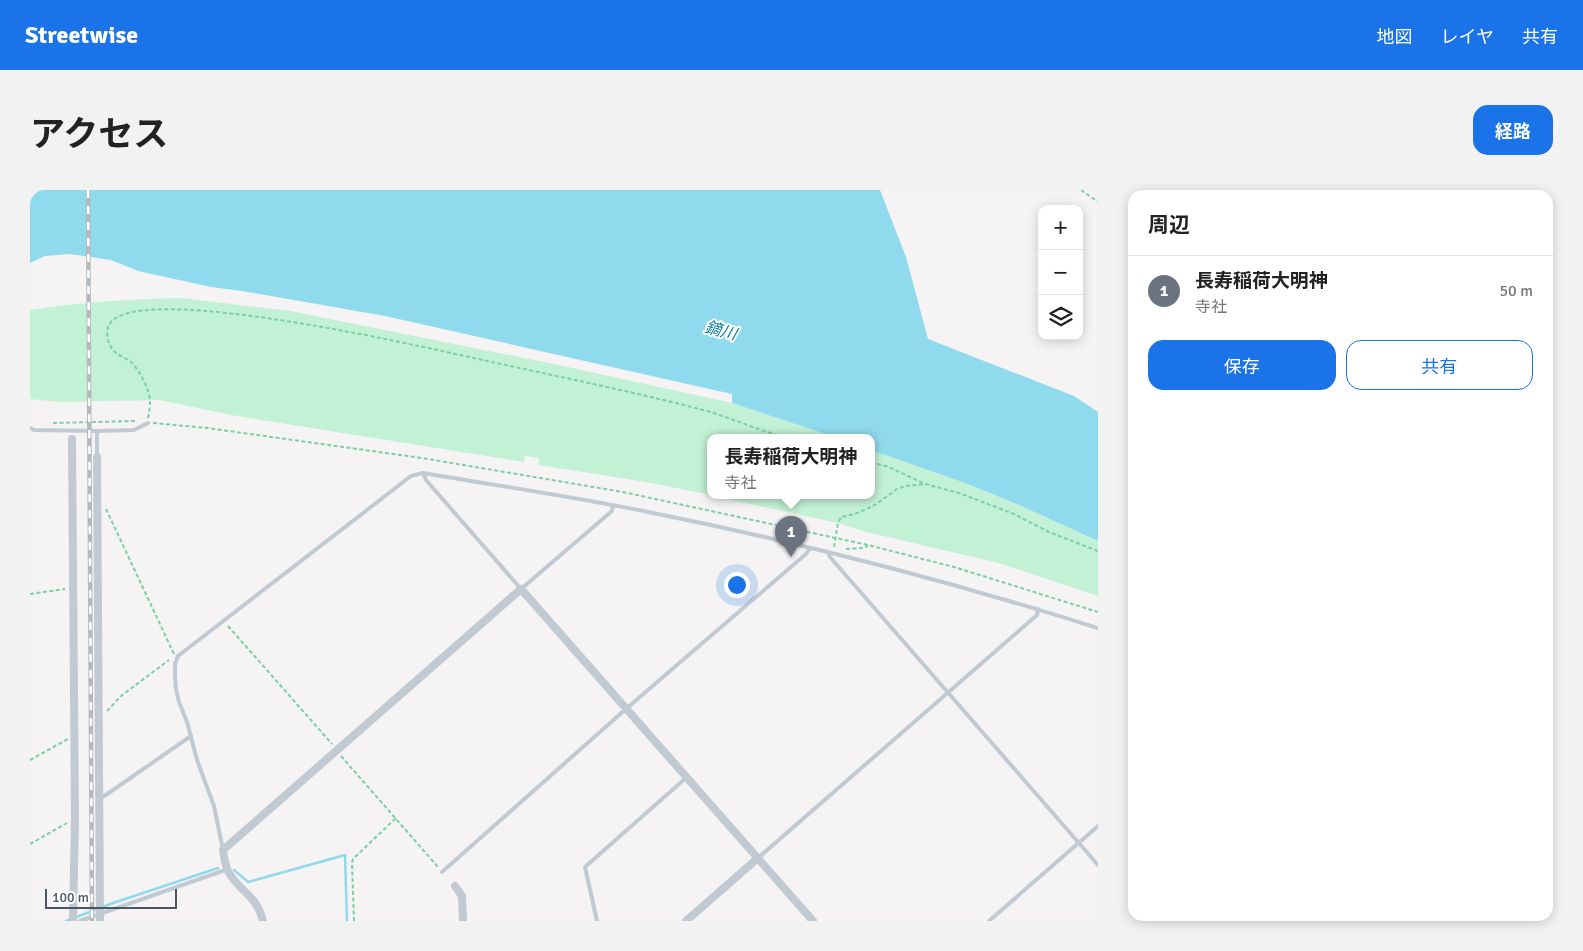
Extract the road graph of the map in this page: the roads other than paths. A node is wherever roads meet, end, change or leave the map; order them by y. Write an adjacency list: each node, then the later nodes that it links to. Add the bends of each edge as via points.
1 (148, 423): 3 (lane, via 134,430)
2 (30, 428): 3 (lane)
3 (97, 431): 5 (lane)
4 (72, 438): 27 (street)
5 (97, 457): 17 (street)
6 (422, 473): 7 (lane); 10 (lane); 15 (lane, via 411,476 177,658 178,702)
7 (613, 505): 8 (lane); 10 (lane, via 612,511)
8 (810, 548): 9 (lane); 14 (lane)
9 (828, 552): 11 (lane, via 926,576); 13 (lane)
10 (521, 589): 14 (street); 20 (street)
11 (1038, 609): 12 (lane); 13 (lane, via 1036,615)
12 (1098, 628)
13 (948, 693): 19 (lane); 21 (lane)
14 (627, 708): 16 (street); 24 (lane)
15 (190, 736): 17 (lane); 20 (lane, via 214,806)
16 (687, 777): 21 (street); 31 (lane, via 585,867)
17 (100, 800): 26 (street)
18 (1098, 826): 19 (lane)
19 (1079, 843): 22 (lane); 34 (lane)
20 (223, 850): 23 (street)
21 (758, 858): 32 (street); 33 (street)
22 (1098, 865)
23 (228, 870): 26 (lane); 29 (street, via 255,901)
24 (442, 872)
25 (455, 886): 30 (street, via 462,896)
26 (100, 917): 28 (lane)
27 (73, 921)
28 (80, 921)
29 (263, 921)
30 (463, 921)
31 (597, 921)
32 (686, 921)
33 (813, 921)
34 (988, 921)

